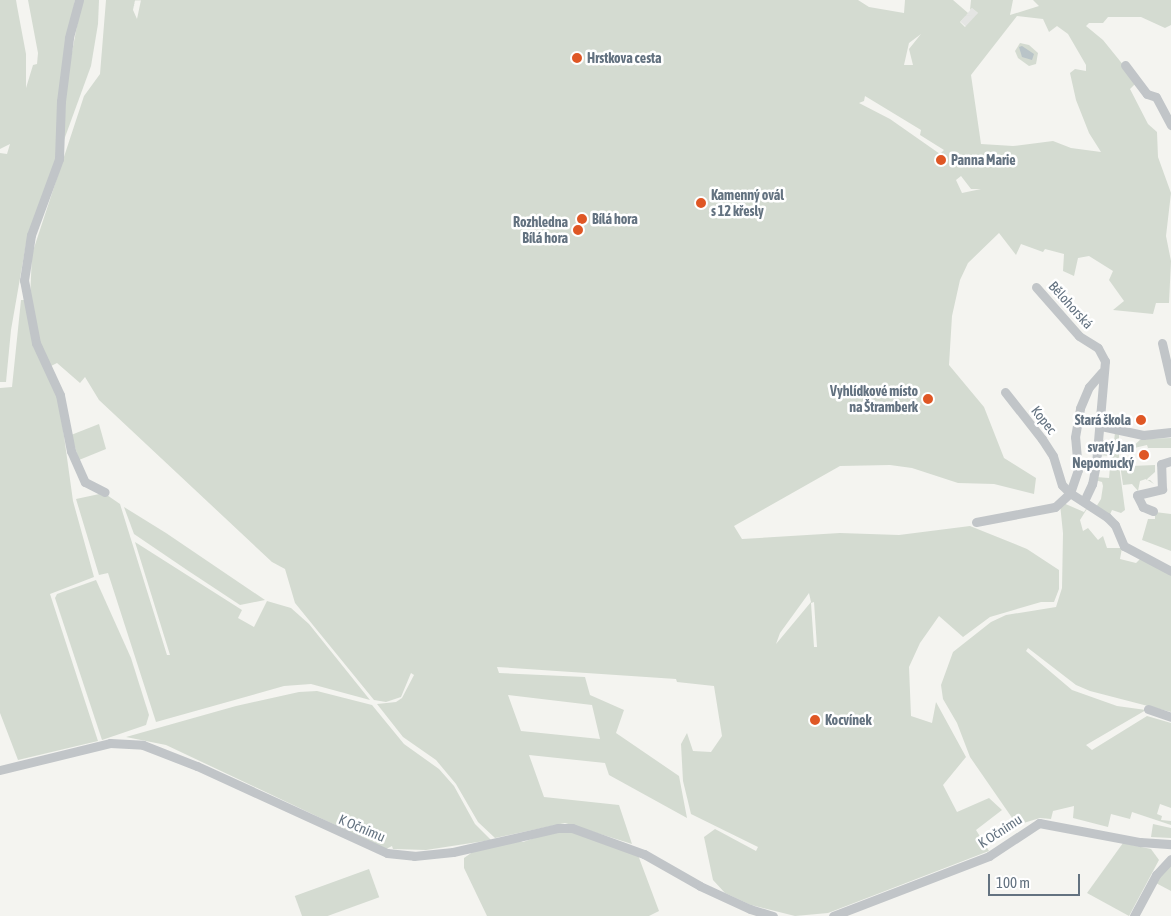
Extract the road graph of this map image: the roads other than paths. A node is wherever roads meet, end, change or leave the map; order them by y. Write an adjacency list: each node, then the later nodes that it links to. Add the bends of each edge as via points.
1 (79, 0): 13 (street, via 69,38 61,101 59,159 31,235 24,280 36,342 60,395 71,450 85,482)
2 (1125, 65): 3 (street, via 1148,94 1156,97)
3 (1171, 125)
4 (1036, 287): 6 (street, Bělohorská, via 1079,336 1098,348)
5 (1162, 343): 8 (street)
6 (1105, 361): 7 (street, Kopec)
7 (1102, 372): 10 (street, Kopec); 14 (street, Kopec, via 1089,386 1080,408 1075,437 1078,470)
8 (1171, 381)
9 (1004, 392): 14 (street, Kopec, via 1042,439 1053,456 1062,484)
10 (1101, 426): 11 (street, via 1143,435); 15 (street, Kopec, via 1092,484)
11 (1171, 432)
12 (1171, 461): 16 (street, via 1160,464 1162,489 1137,494 1143,507)
13 (105, 492)
14 (1070, 493): 15 (street); 17 (street, via 1055,507)
15 (1084, 501): 18 (street, via 1115,525 1124,546)
16 (1154, 511)
17 (976, 522)
18 (1171, 571)
19 (1148, 709): 20 (street)
20 (1171, 717)
21 (0, 770): 25 (street, K Očnímu, via 110,743 143,745 197,766 387,853 414,856 453,852 558,828 572,828 644,854 700,886)
22 (1167, 844): 23 (street); 24 (street, K Očnímu, via 1039,823 989,856)
23 (1171, 858): 27 (street, via 1156,875)
24 (850, 914): 26 (street, K Očnímu)
25 (773, 916)
26 (833, 916)
27 (1134, 916)

